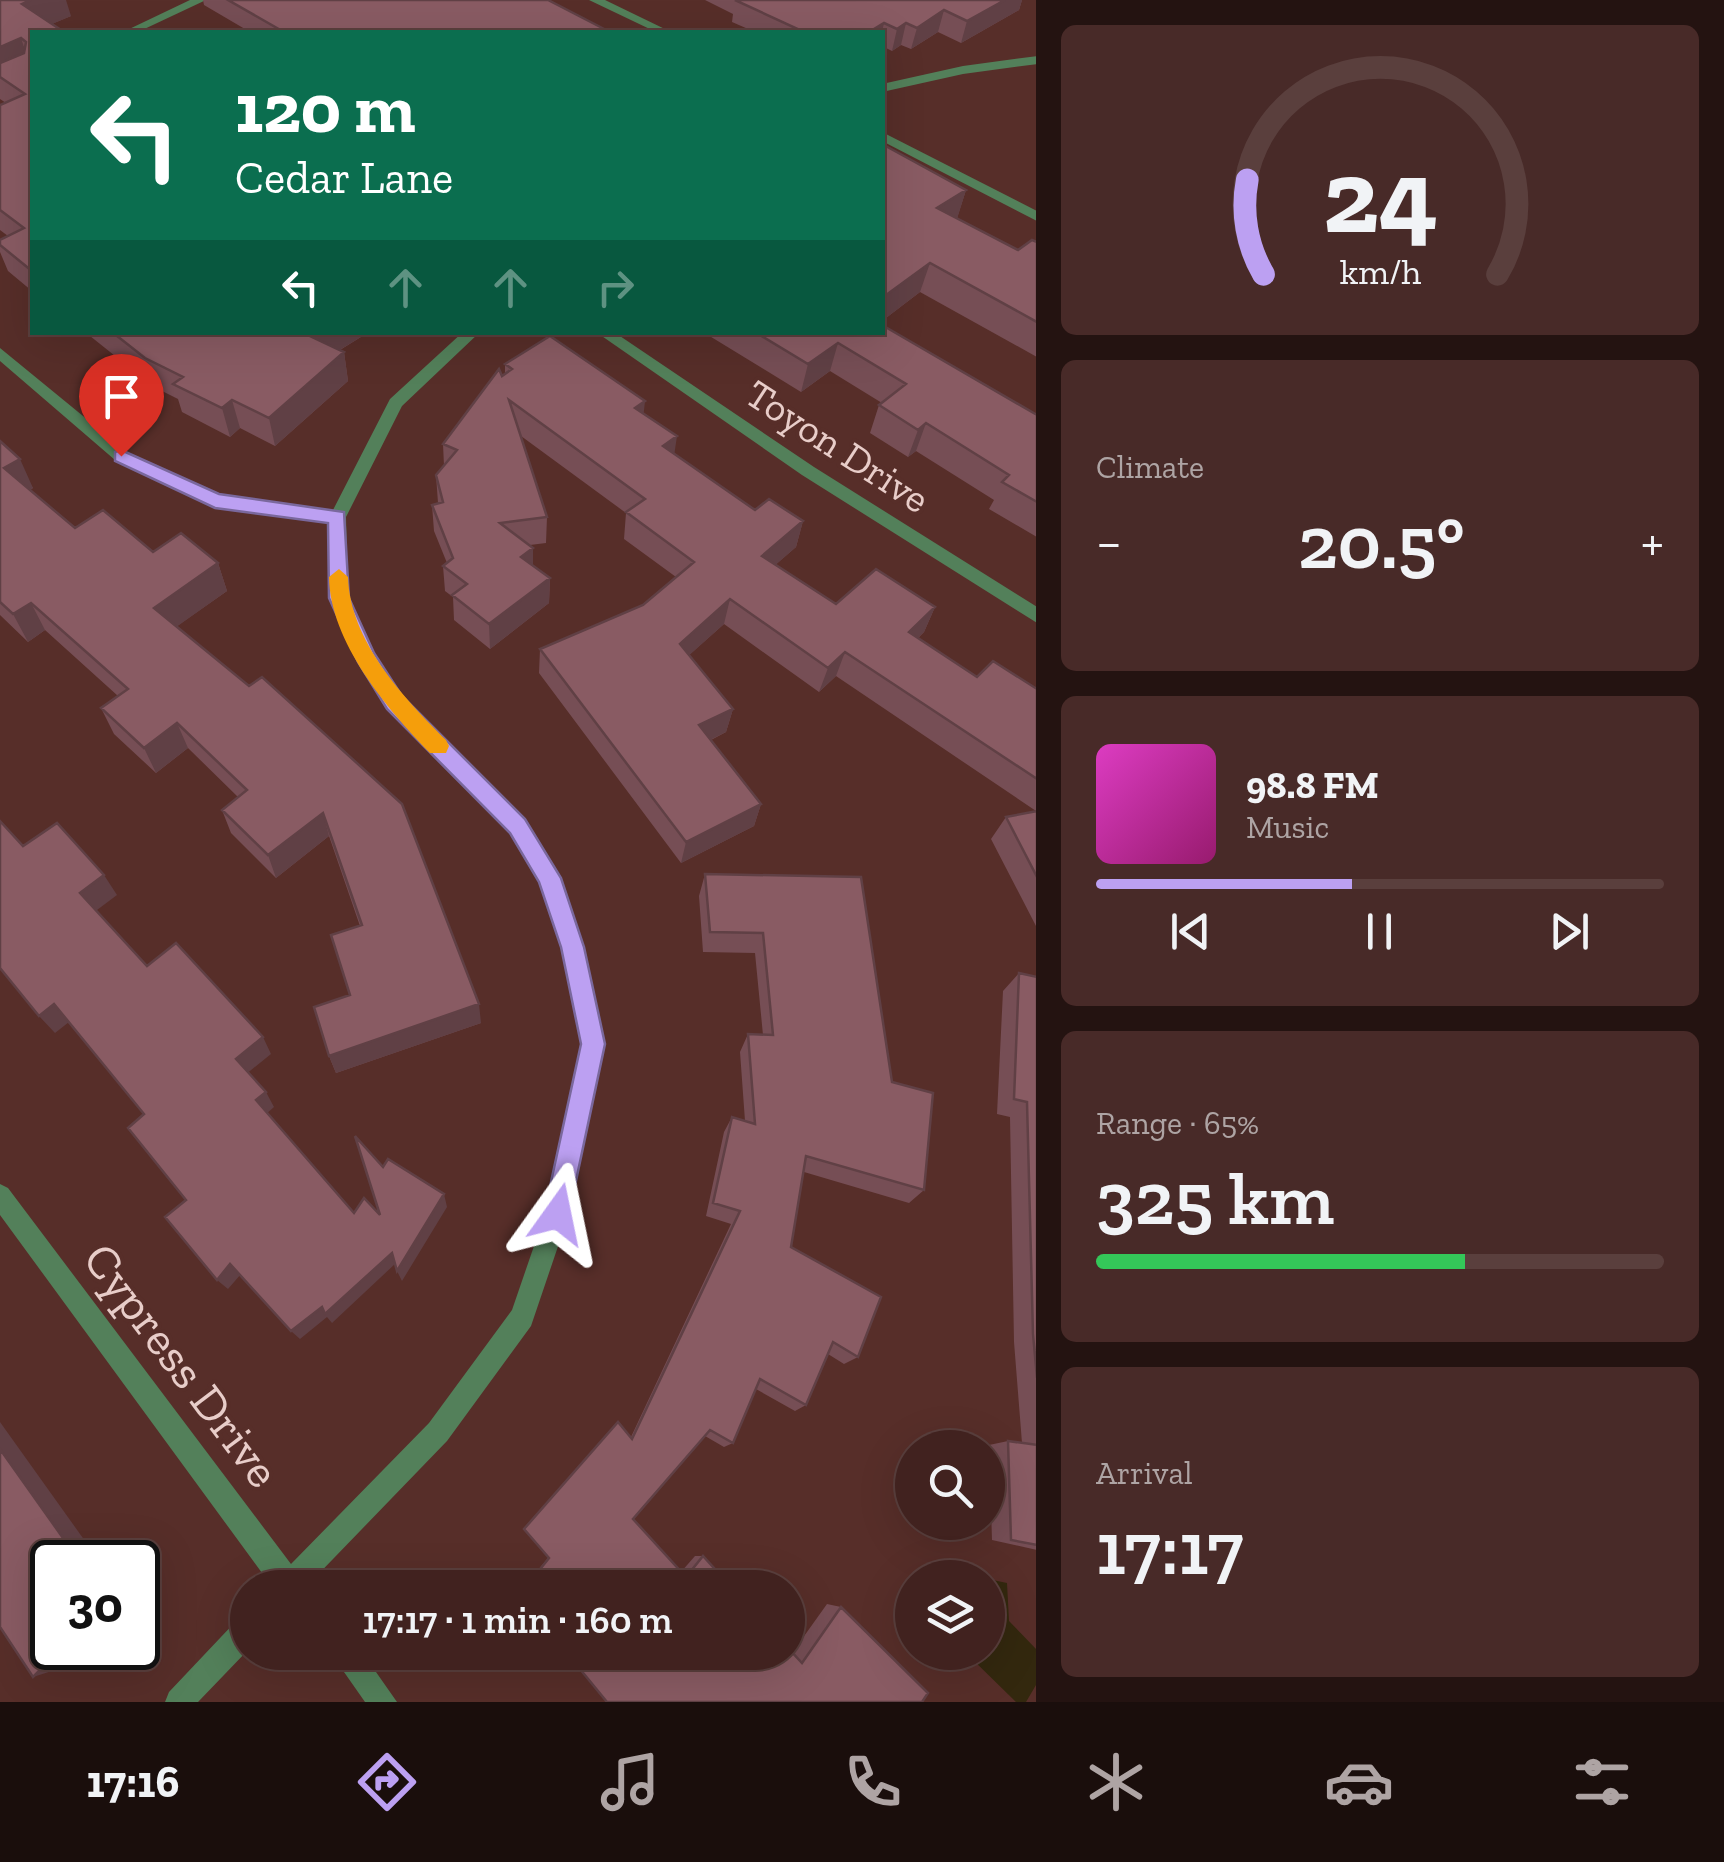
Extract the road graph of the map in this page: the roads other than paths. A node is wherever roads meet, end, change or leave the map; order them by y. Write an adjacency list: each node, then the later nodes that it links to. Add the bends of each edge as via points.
1 (200, 0): 3 (street)
2 (595, 0): 4 (street)
3 (148, 29)
4 (661, 30)
5 (1036, 60): 6 (street)
6 (885, 87)
7 (885, 138): 8 (street)
8 (1036, 217)
9 (470, 335): 12 (street, via 396,402)
10 (607, 335): 13 (street, Toyon Drive)
11 (0, 353): 12 (street, via 121,456 215,501)
12 (338, 517): 16 (street, via 339,598 366,656 394,702 518,826 549,878 593,1044 558,1214 522,1317 438,1432)
13 (1036, 616)
14 (0, 1196): 15 (street, Cypress Drive)
15 (277, 1570)
16 (304, 1570)
17 (230, 1647): 19 (street)
18 (358, 1670): 20 (street)
19 (178, 1702)
20 (383, 1702)

